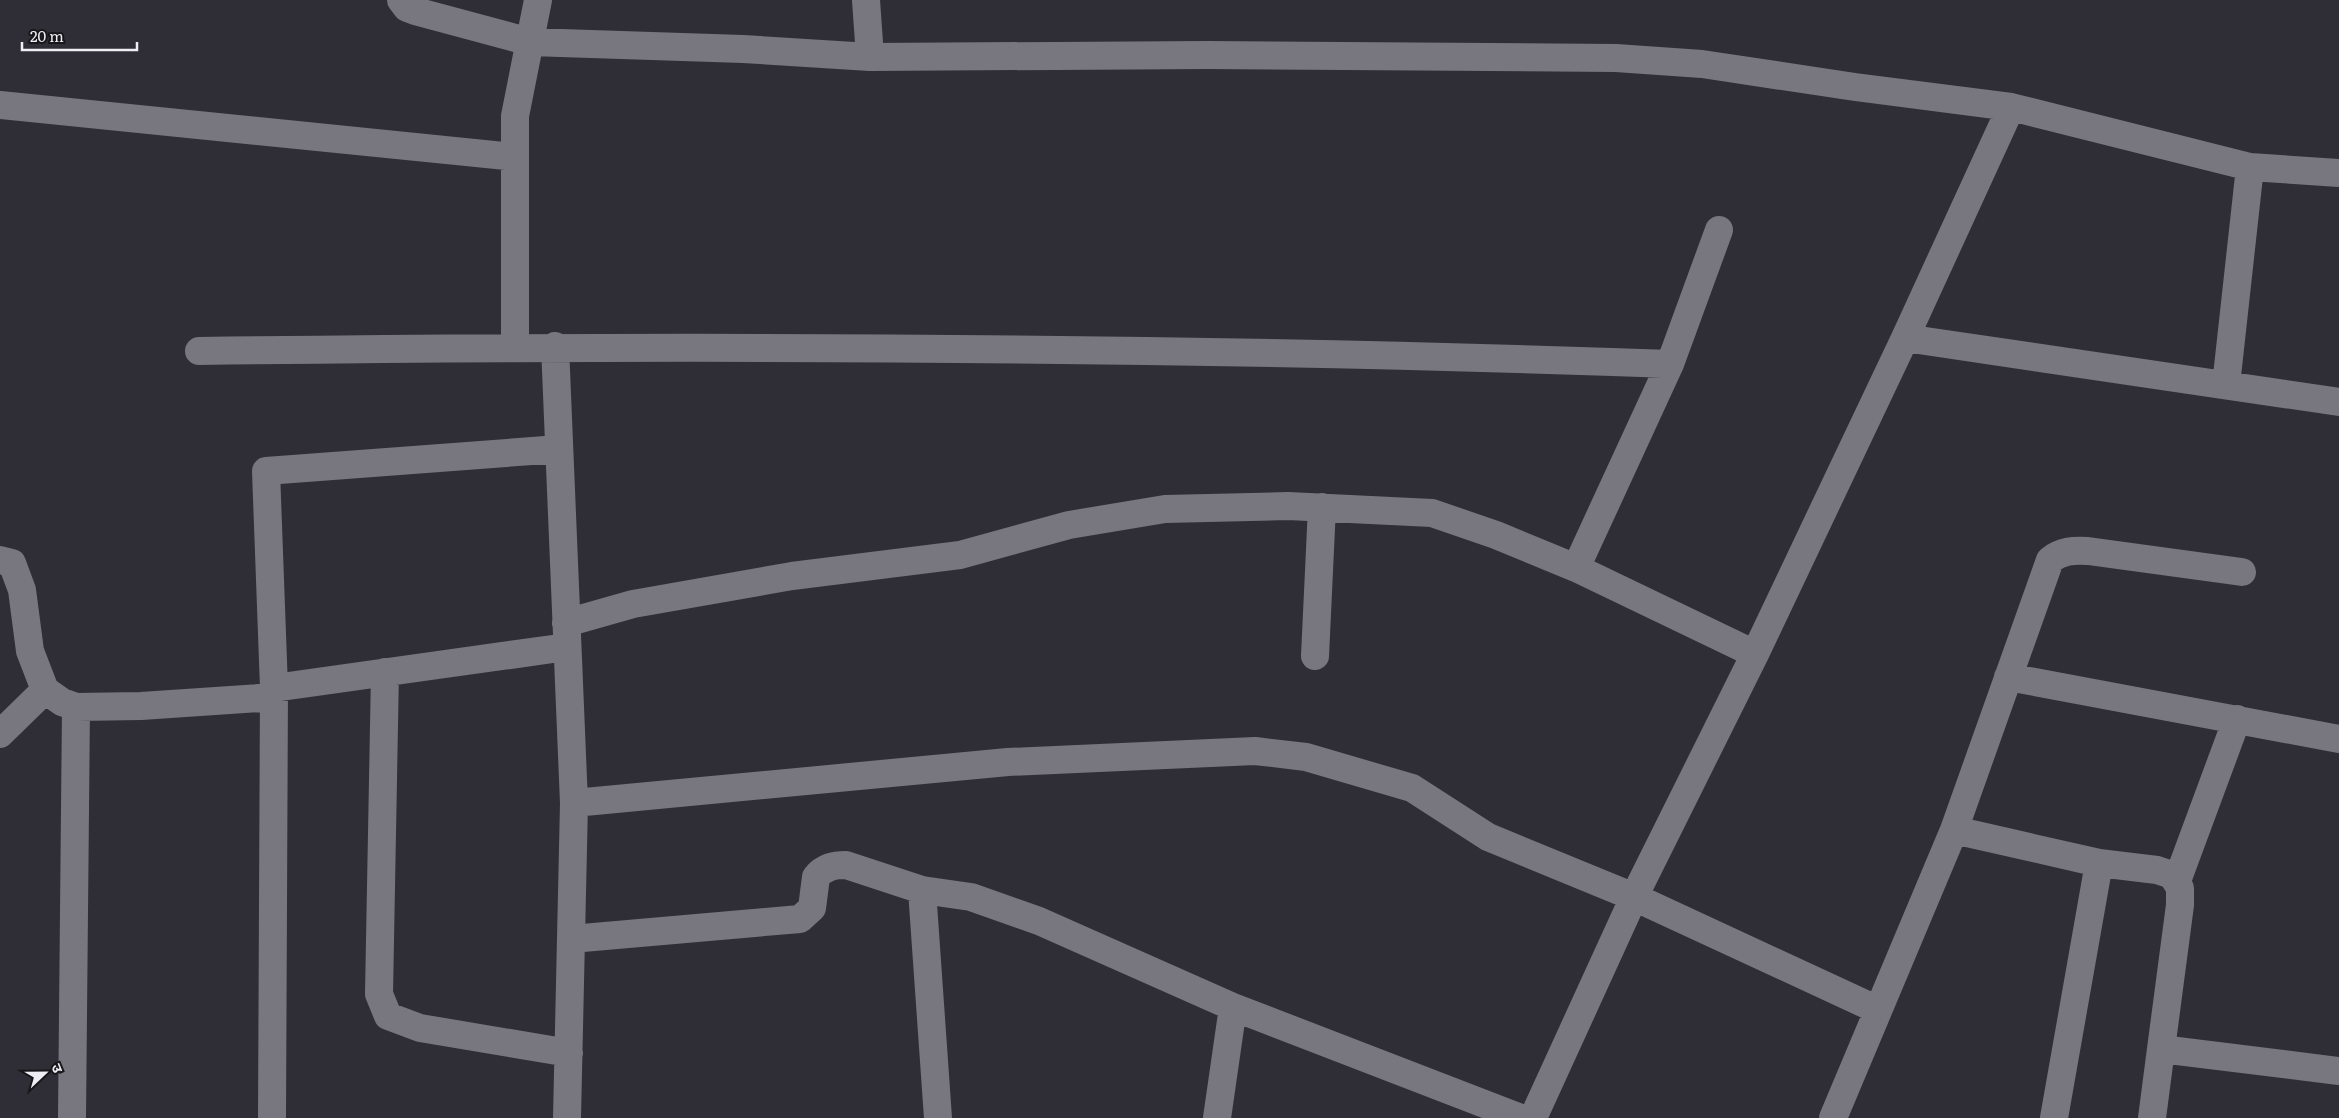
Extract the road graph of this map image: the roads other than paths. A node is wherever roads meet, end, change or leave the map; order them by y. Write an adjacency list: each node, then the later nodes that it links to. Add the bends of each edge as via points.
1 (401, 0): 4 (street, via 407,8 415,11)
2 (538, 0): 4 (street)
3 (866, 0): 5 (street)
4 (530, 42): 5 (street); 8 (street, via 515,116)
5 (870, 57): 7 (street, via 1616,58 1702,64)
6 (0, 105): 8 (street)
7 (2011, 107): 9 (street); 12 (street)
8 (515, 157): 14 (street)
9 (2250, 166): 10 (street); 17 (street)
10 (2339, 173)
11 (1719, 230): 16 (street)
12 (1905, 338): 17 (street); 25 (street)
13 (555, 346): 14 (street); 16 (street, via 1092,349 1425,355); 19 (street)
14 (515, 347): 15 (street)
15 (199, 351)
16 (1670, 364): 22 (street)
17 (2226, 385): 18 (street)
18 (2339, 402)
19 (558, 449): 24 (street); 30 (street, via 266,471)
20 (1322, 508): 22 (street, via 1432,513); 24 (street, via 1165,509 1069,525 960,555 792,576 633,604); 26 (street)
21 (0, 560): 29 (street, via 12,563 22,590 30,651)
22 (1576, 568): 25 (street)
23 (2242, 572): 28 (street, via 2088,551 2057,554 2050,560)
24 (566, 635): 27 (street); 35 (street)
25 (1755, 654): 40 (street)
26 (1315, 656)
27 (385, 672): 30 (street); 45 (street, via 379,994 388,1016 420,1028)
28 (2008, 677): 32 (street); 36 (street)
29 (45, 690): 31 (street); 33 (street)
30 (274, 692): 31 (street, via 141,706); 48 (street)
31 (76, 707): 47 (street)
32 (2237, 719): 34 (street); 38 (street)
33 (0, 734)
34 (2339, 739)
35 (574, 803): 40 (street, via 1008,762 1254,751 1306,757 1412,788 1488,837); 41 (street)
36 (1954, 830): 37 (street); 43 (street)
37 (2099, 863): 38 (street, via 2157,870 2172,875); 55 (street)
38 (2177, 881): 44 (street, via 2180,905)
39 (922, 890): 41 (street, via 838,865 827,868 816,877 812,908 800,918); 42 (street, via 971,897 1039,921); 50 (street)
40 (1634, 898): 43 (street); 53 (street)
41 (571, 939): 45 (street)
42 (1233, 1006): 51 (street); 52 (street)
43 (1878, 1010): 54 (street)
44 (2161, 1049): 46 (street); 56 (street)
45 (568, 1053): 49 (street)
46 (2339, 1072)
47 (72, 1118)
48 (272, 1118)
49 (567, 1118)
50 (938, 1118)
51 (1217, 1118)
52 (1521, 1118)
53 (1533, 1118)
54 (1833, 1118)
55 (2054, 1118)
56 (2152, 1118)

